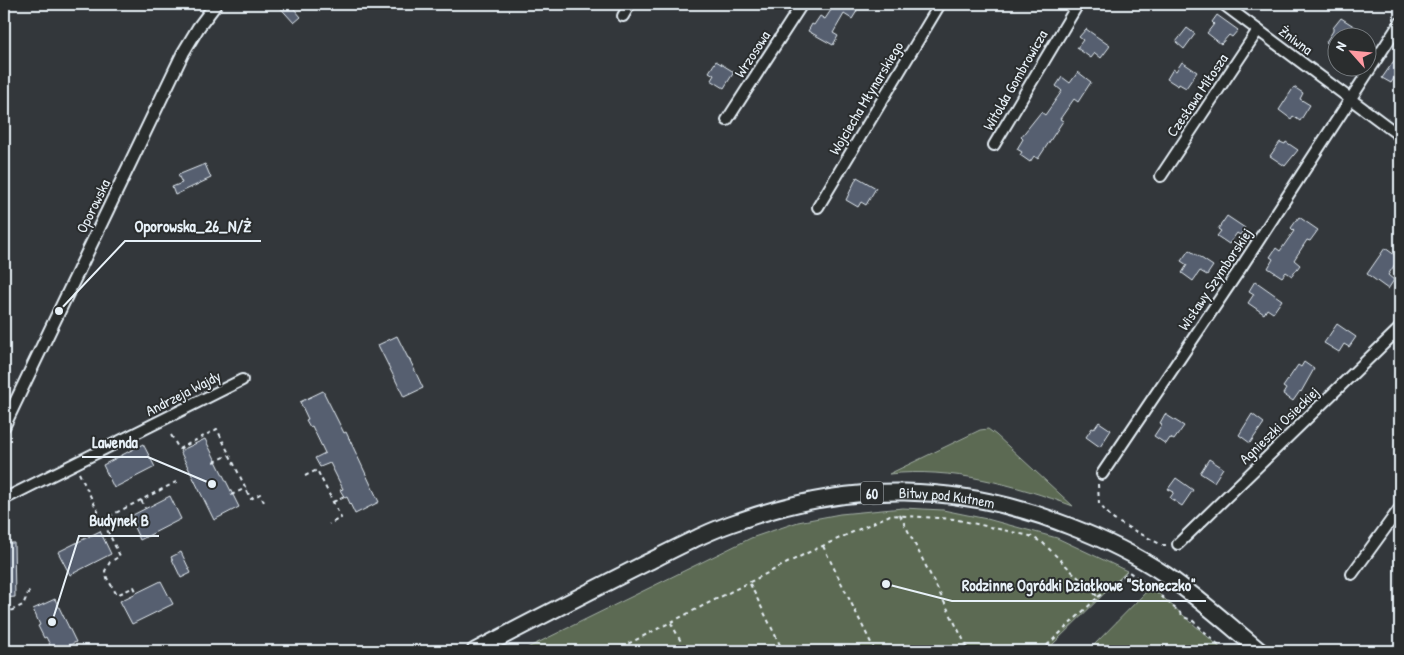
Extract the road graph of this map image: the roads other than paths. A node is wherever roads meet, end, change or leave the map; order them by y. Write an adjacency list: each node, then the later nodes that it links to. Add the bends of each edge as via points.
1 (216, 4): 18 (street, Oporowska, via 183,53)
2 (630, 4): 7 (street)
3 (802, 4): 11 (street, Wrzosowa)
4 (940, 4): 15 (street, Wojciecha Młynarskiego)
5 (1078, 4): 13 (street, Witolda Gombrowicza)
6 (1223, 4): 9 (street, Żniwna)
7 (624, 16)
8 (1400, 23): 10 (street, Wisławy Szymborskiej)
9 (1258, 30): 10 (street, Żniwna); 14 (street, Czesława Miłosza)
10 (1351, 100): 12 (street, Żniwna); 19 (street, Wisławy Szymborskiej)
11 (727, 120)
12 (1400, 136)
13 (994, 145)
14 (1161, 176)
15 (818, 208)
16 (1400, 328): 22 (street, Agnieszki Osieckiej)
17 (242, 380): 20 (street, Andrzeja Wajdy)
18 (4, 426)
19 (1102, 474)
20 (4, 499)
21 (1400, 508): 23 (street)
22 (1178, 544)
23 (1352, 574)
24 (475, 651): 25 (main road, Bitwy pod Kutnem / 60, via 624,574 738,521 830,497 900,491 989,500 1086,532 1166,575)
25 (1260, 651)

